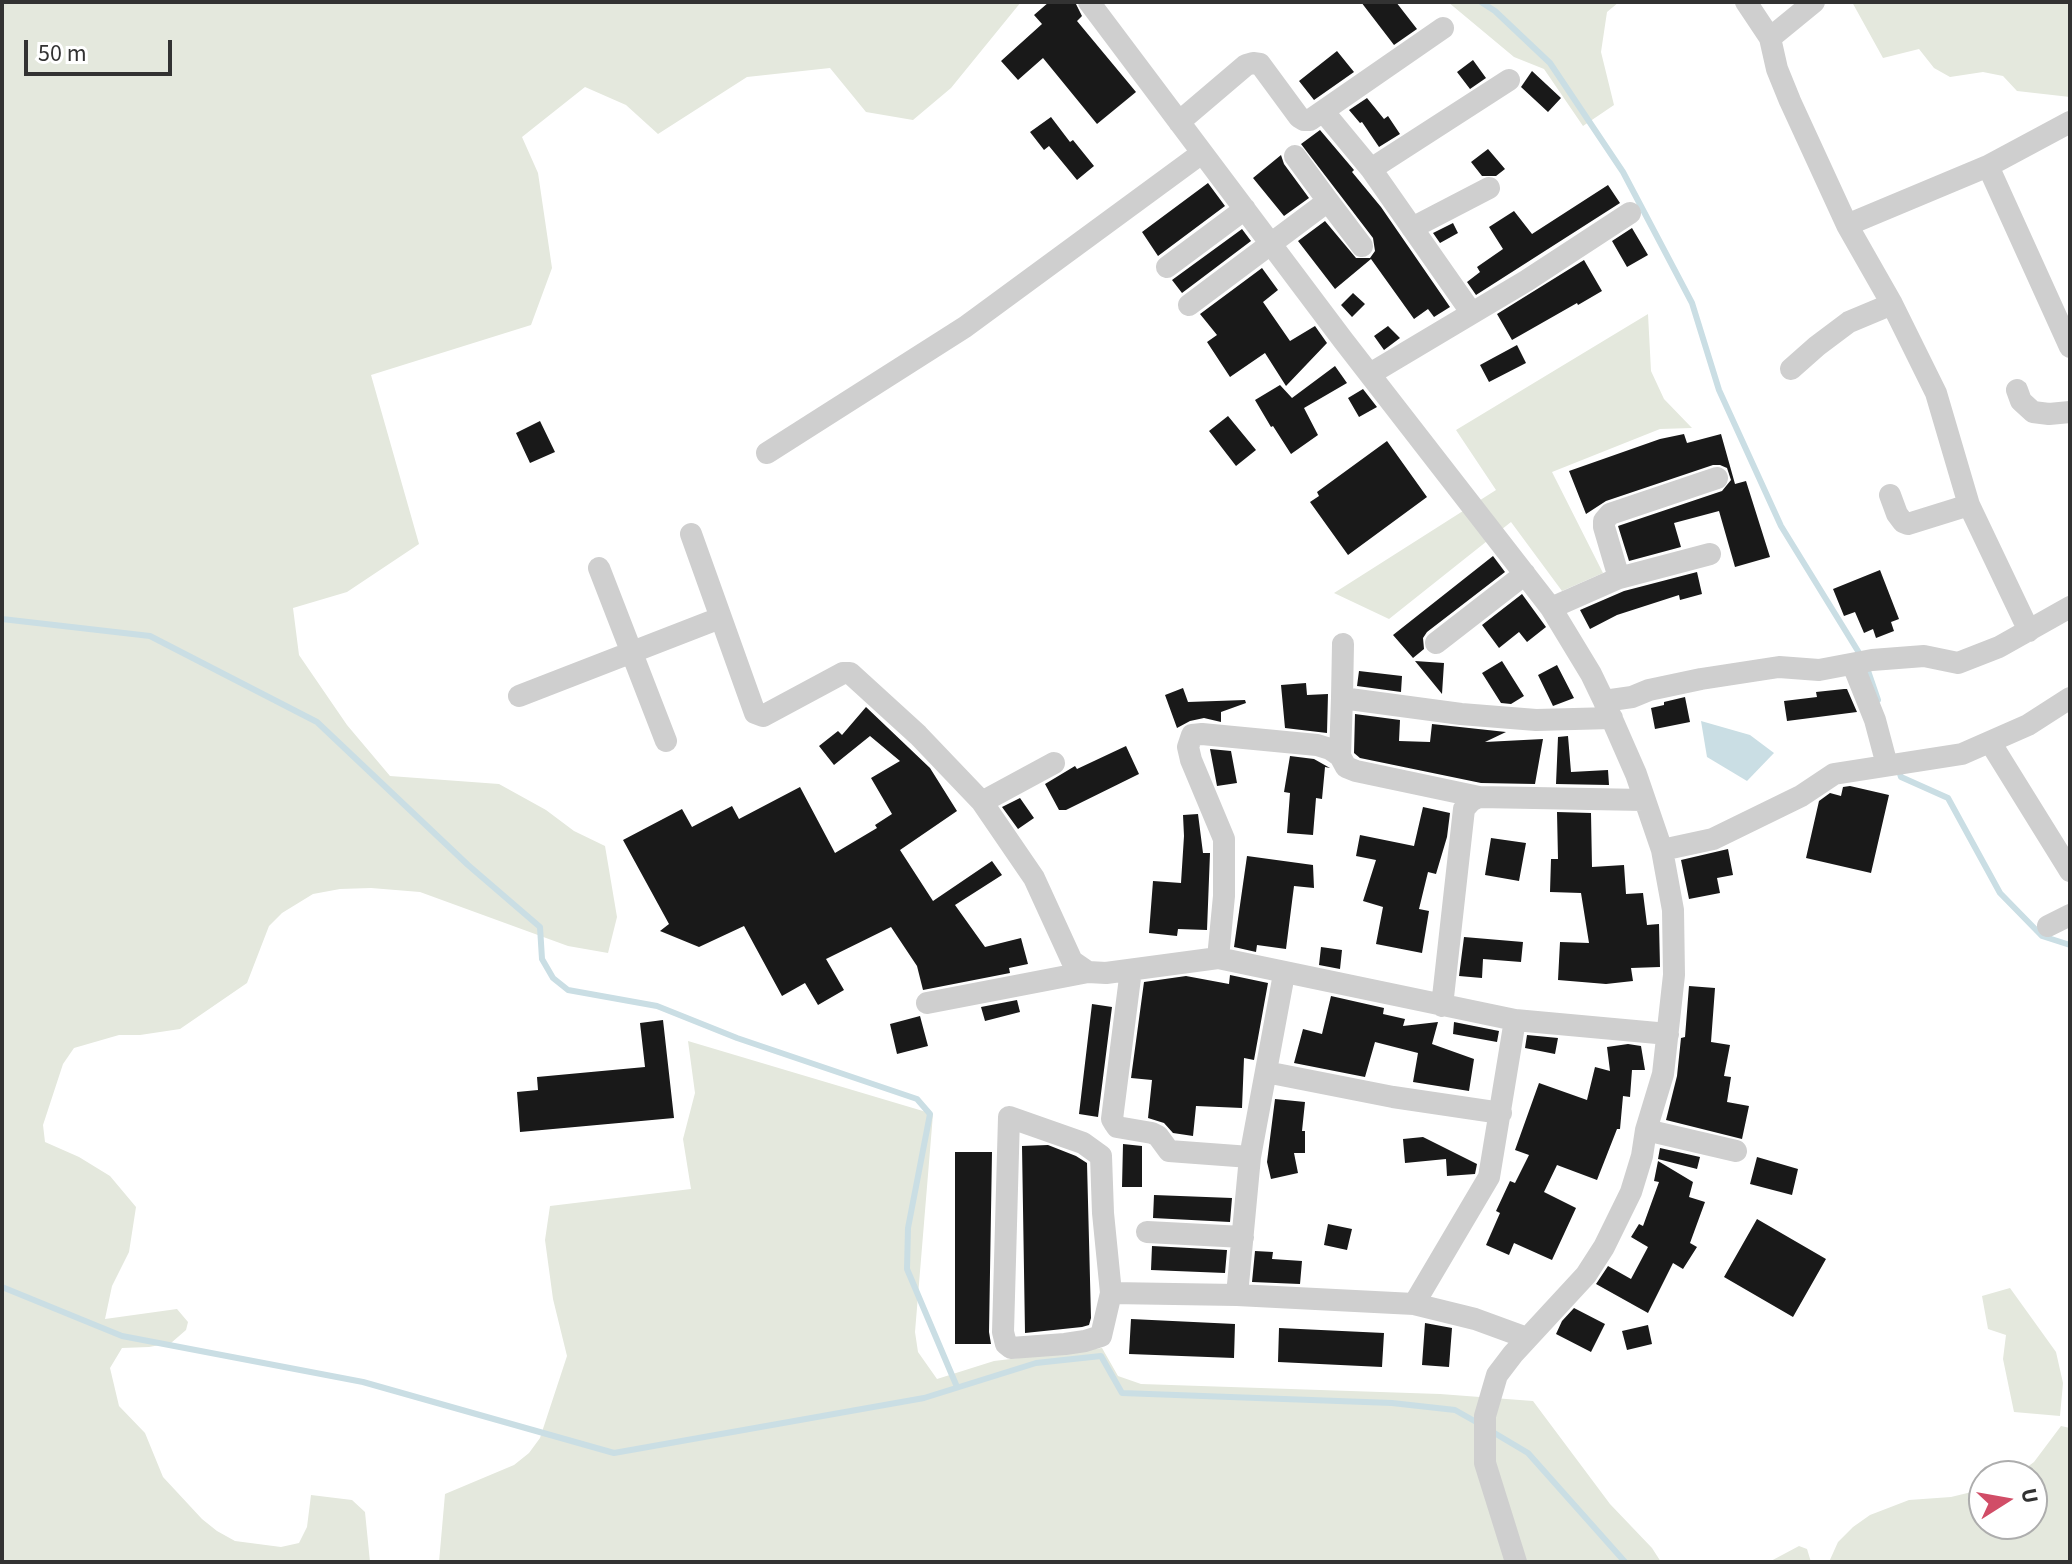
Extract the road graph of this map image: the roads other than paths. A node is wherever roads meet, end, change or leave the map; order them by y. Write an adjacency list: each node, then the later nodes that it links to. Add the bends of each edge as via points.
1 (1089, 2): 8 (street)
2 (1746, 2): 5 (street)
3 (1814, 2): 5 (street)
4 (1443, 28): 7 (street)
5 (1770, 38): 18 (street, via 1790,101)
6 (1509, 80): 13 (street)
7 (1323, 111): 8 (street, via 1304,120 1260,64 1253,63); 13 (street)
8 (1179, 122): 10 (street)
9 (2070, 122): 12 (street)
10 (1202, 153): 16 (street); 31 (street, via 965,327)
11 (1295, 156): 15 (street)
12 (1988, 166): 18 (street); 26 (street)
13 (1371, 169): 19 (street)
14 (1489, 188): 19 (street)
15 (1328, 201): 20 (street); 21 (street)
16 (1245, 209): 20 (street); 22 (street)
17 (1630, 213): 25 (street)
18 (1847, 225): 23 (street)
19 (1412, 228): 25 (street)
20 (1272, 243): 24 (street); 28 (street)
21 (1362, 246)
22 (1167, 267)
23 (1892, 304): 27 (street, via 1849,322); 34 (street, via 1936,393)
24 (1189, 305)
25 (1471, 312): 28 (street)
26 (2070, 347)
27 (1791, 369)
28 (1370, 374): 38 (street)
29 (2017, 390): 30 (street, via 2033,412)
30 (2070, 412)
31 (767, 453)
32 (1717, 478): 39 (street, via 1610,514 1604,527)
33 (1890, 495): 34 (street, via 1897,514 1908,524)
34 (1969, 505): 43 (street)
35 (691, 534): 42 (street)
36 (1710, 554): 39 (street)
37 (599, 568): 46 (street)
38 (1525, 574): 41 (street); 44 (street)
39 (1619, 578): 41 (street)
40 (2070, 607): 43 (street)
41 (1551, 608): 51 (street)
42 (720, 618): 46 (street); 59 (street, via 755,713 763,716 850,673)
43 (2029, 631): 47 (street, via 1958,663 1924,656)
44 (1436, 643)
45 (1343, 644): 49 (street)
46 (631, 653): 48 (street); 52 (street)
47 (1861, 663): 51 (street, via 1739,672 1649,690); 56 (street, via 1875,720)
48 (519, 696)
49 (1342, 698): 51 (street, via 1536,720); 54 (street)
50 (2070, 698): 53 (street)
51 (1608, 709): 58 (street)
52 (666, 741)
53 (1990, 742): 56 (street, via 1962,754); 61 (street)
54 (1340, 756): 57 (street, via 1356,771); 64 (street, via 1317,745 1202,734 1188,740 1191,760 1224,839)
55 (1054, 763): 59 (street)
56 (1895, 764): 60 (street, via 1834,774 1713,839)
57 (1479, 797): 58 (street); 69 (street, via 1464,809)
58 (1644, 800): 60 (street)
59 (982, 802): 66 (street, via 1034,878 1072,961)
60 (1662, 850): 71 (street, via 1673,910)
61 (2070, 871)
62 (2070, 915): 63 (street)
63 (2048, 926)
64 (1218, 958): 65 (street); 67 (street)
65 (1131, 970): 66 (street); 76 (street, via 1115,1124 1158,1136 1169,1151)
66 (1088, 972): 68 (street)
67 (1284, 974): 69 (street); 72 (street)
68 (927, 1003)
69 (1442, 1006): 70 (street)
70 (1515, 1020): 71 (street); 73 (street)
71 (1668, 1034): 74 (street, via 1663,1074)
72 (1266, 1072): 73 (street); 76 (street)
73 (1501, 1113): 81 (street, via 1489,1177)
74 (1646, 1130): 75 (street); 82 (street, via 1631,1192 1604,1247 1586,1275)
75 (1736, 1151)
76 (1250, 1157): 78 (street)
77 (1147, 1232): 78 (street)
78 (1243, 1237): 80 (street)
79 (1111, 1293): 79 (street, via 1101,1156 1083,1143 1009,1117 1006,1344 1065,1344 1101,1336); 80 (street)
80 (1237, 1295): 81 (street)
81 (1414, 1304): 82 (street)
82 (1527, 1338): 83 (street, via 1497,1375 1483,1440 1493,1493)
83 (1516, 1562)

